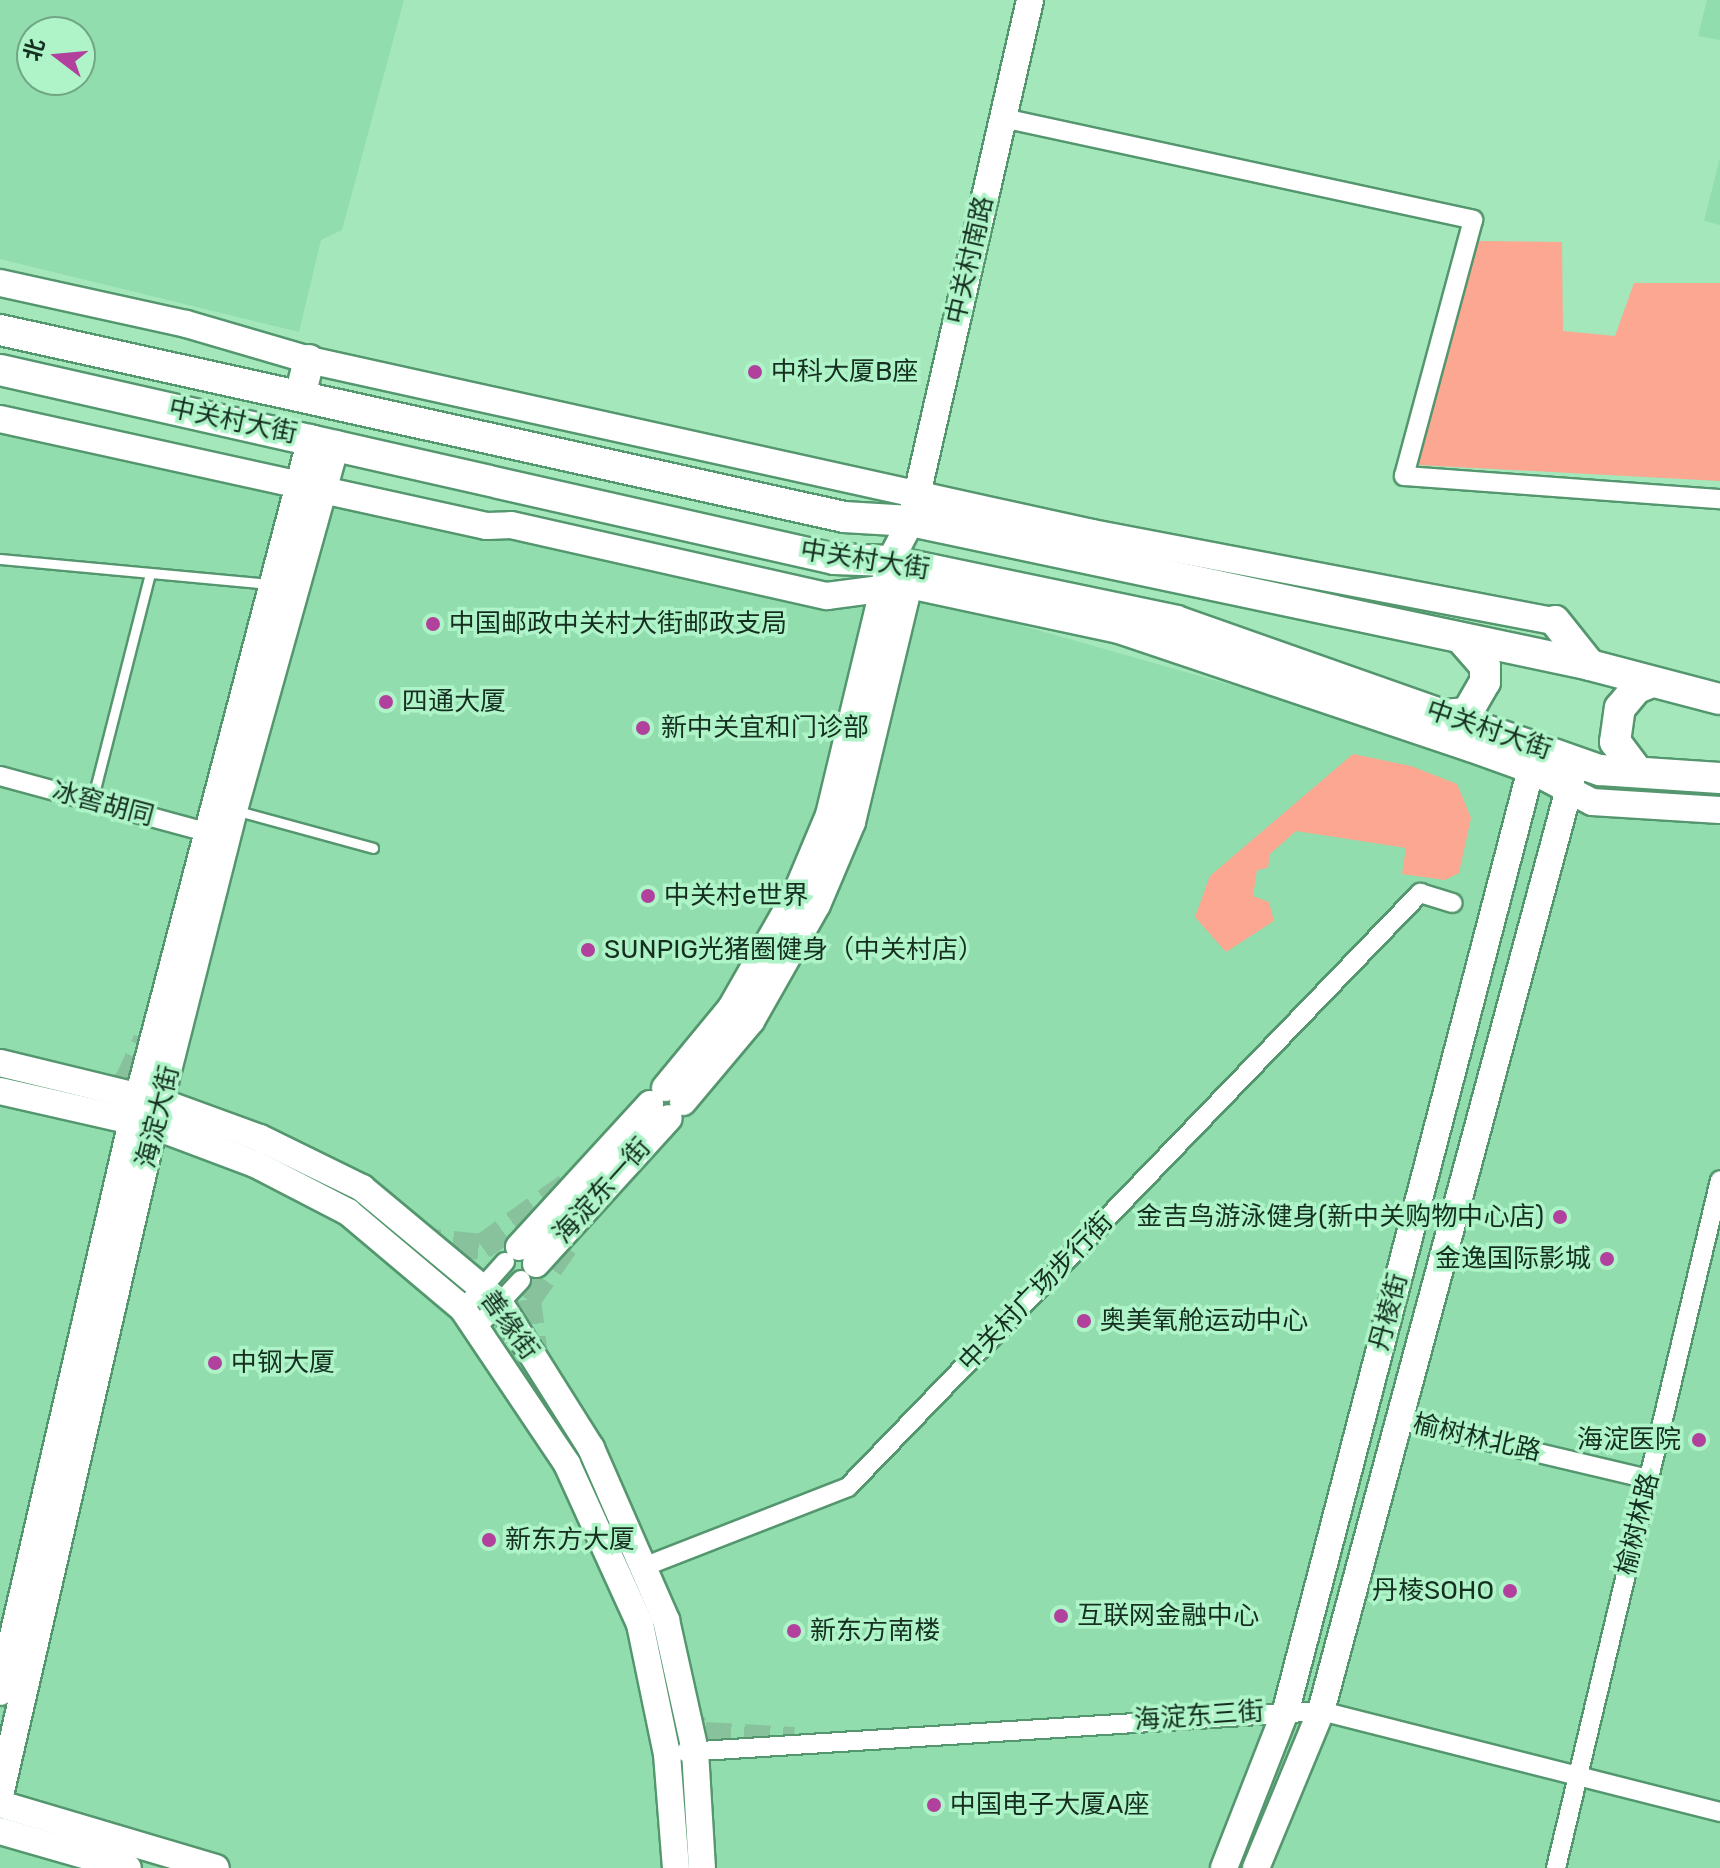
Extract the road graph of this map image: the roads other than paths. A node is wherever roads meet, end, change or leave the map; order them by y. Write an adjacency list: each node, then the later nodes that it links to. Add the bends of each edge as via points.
1 (1030, 0): 2 (main road, 中关村南路)
2 (1003, 118): 11 (street, via 1473,220 1404,476); 12 (main road, 中关村南路)
3 (0, 283): 5 (main road, 中关村大街, via 186,324)
4 (0, 330): 7 (main road, 中关村大街)
5 (309, 360): 7 (main road); 12 (main road, 中关村大街)
6 (0, 370): 9 (main road, 中关村大街)
7 (300, 396): 12 (main road, 中关村大街, via 844,517)
8 (0, 419): 10 (main road)
9 (324, 441): 10 (main road, 海淀大街); 15 (main road, 中关村大街)
10 (312, 487): 15 (main road, via 486,526 511,525 827,596); 16 (main road, 海淀大街); 30 (main road, 海淀大街)
11 (1720, 499)
12 (914, 507): 15 (main road, 中关村南路); 17 (main road, 中关村大街, via 1092,533); 18 (main road, 中关村大街)
13 (0, 559): 14 (lane)
14 (150, 574): 16 (lane); 29 (lane)
15 (899, 575): 22 (main road, 中关村大街, via 1176,621); 24 (main road, 中关村大街, via 1175,646); 39 (main road, 海淀东一街, via 852,822 817,905 751,1021 667,1103)
16 (272, 584): 32 (main road, 海淀大街)
17 (1555, 621): 19 (main road)
18 (1462, 640): 19 (main road, 中关村大街); 22 (main road, via 1485,666 1485,682 1467,713)
19 (1590, 665): 20 (main road, 中关村大街)
20 (1652, 682): 21 (main road, 中关村大街); 25 (main road, via 1628,698 1618,719 1615,742)
21 (1720, 699)
22 (1444, 715): 24 (main road, 中关村大街)
23 (1578, 759): 24 (main road, 中关村大街); 25 (main road, 中关村大街, via 1600,770); 28 (main road, 丹棱街)
24 (1533, 760): 28 (main road, 中关村大街); 46 (main road, 丹棱街)
25 (1638, 772): 27 (main road, 中关村大街)
26 (0, 776): 29 (street, 冰窖胡同)
27 (1720, 778)
28 (1567, 789): 31 (main road, 中关村大街, via 1592,802); 42 (main road, 丹棱街)
29 (92, 801): 32 (street, 冰窖胡同)
30 (234, 810): 32 (street); 33 (lane); 37 (main road, 海淀大街)
31 (1720, 810)
32 (206, 832): 37 (main road, 海淀大街)
33 (373, 848)
34 (1453, 903): 44 (street, 中关村广场步行街, via 1420,893 848,1487)
35 (0, 1063): 37 (main road, 善缘街)
36 (0, 1091): 37 (main road, 善缘街)
37 (147, 1111): 40 (main road, 善缘街, via 260,1138 362,1188); 41 (main road, 善缘街, via 348,1212); 45 (main road, 海淀大街); 51 (main road, 海淀大街)
38 (1720, 1180): 43 (street, 榆树林路)
39 (520, 1263): 40 (street, 海淀东一街)
40 (491, 1294): 41 (street, 海淀东一街); 44 (main road, 善缘街, via 591,1448)
41 (471, 1318): 49 (main road, 善缘街, via 567,1464 640,1624)
42 (1399, 1420): 43 (street, 榆树林北路); 47 (main road, 丹棱街)
43 (1648, 1479): 50 (street, 榆树林路)
44 (643, 1567): 48 (main road, 善缘街, via 666,1620)
45 (0, 1692)
46 (1286, 1710): 47 (street, 海淀东三街); 48 (street, 海淀东三街); 59 (main road, 丹棱街)
47 (1321, 1711): 50 (street, 海淀东三街); 60 (main road, 丹棱街)
48 (695, 1751): 49 (street, 海淀东三街); 58 (main road, 善缘街)
49 (667, 1754): 57 (main road, 善缘街)
50 (1577, 1775): 53 (street, 海淀东三街); 61 (street, 榆树林路)
51 (0, 1795)
52 (0, 1804): 56 (main road)
53 (1720, 1812)
54 (0, 1831): 55 (main road)
55 (128, 1868)
56 (216, 1868)
57 (676, 1868)
58 (702, 1868)
59 (1224, 1868)
60 (1256, 1868)
61 (1556, 1868)

